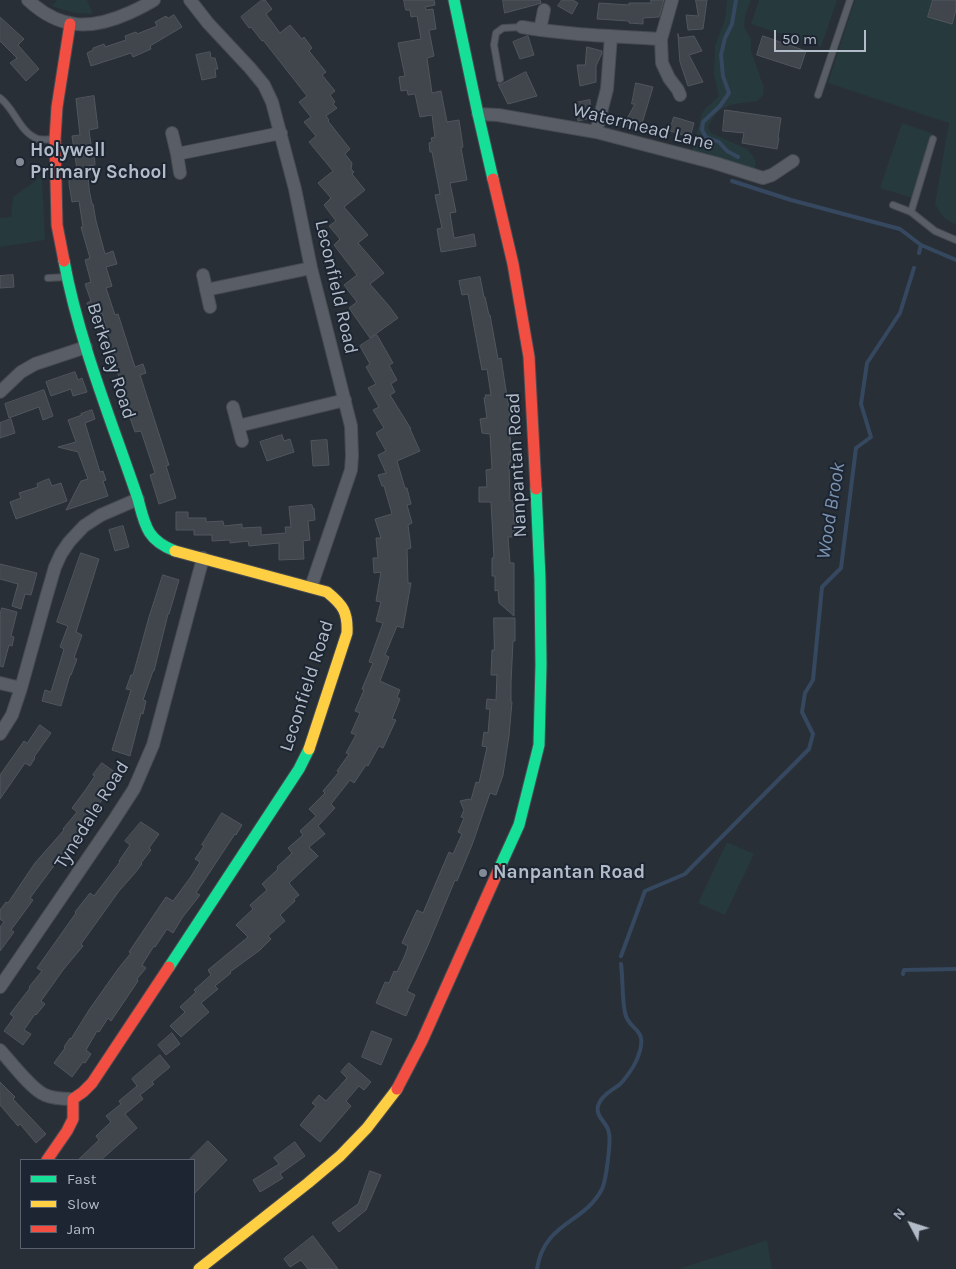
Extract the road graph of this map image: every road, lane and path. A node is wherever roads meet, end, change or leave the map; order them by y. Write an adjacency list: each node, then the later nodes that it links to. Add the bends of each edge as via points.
1 (28, 0): 8 (street, via 51,17)
2 (154, 0): 8 (street, via 103,22)
3 (190, 0): 20 (street, Leconfield Road, via 264,86)
4 (454, 0): 17 (street, Nanpantan Road)
5 (672, 0): 12 (street)
6 (850, 0): 15 (lane)
7 (544, 10): 10 (street)
8 (70, 24): 21 (street, Berkeley Road)
9 (522, 27): 10 (street); 13 (lane, via 503,28 496,33 494,45)
10 (540, 30): 11 (street)
11 (611, 36): 12 (street); 18 (street, via 607,89)
12 (661, 39): 14 (street, via 662,63)
13 (500, 79)
14 (680, 95)
15 (818, 95)
16 (0, 98): 21 (lane, via 30,134 40,139)
17 (478, 114): 18 (street, Watermead Lane); 51 (street, Nanpantan Road, via 513,264 530,358 541,665 539,745 530,787 519,825 400,1085 367,1128 340,1156)
18 (596, 132): 24 (street, Watermead Lane, via 763,178)
19 (172, 133): 23 (street)
20 (280, 133): 23 (street); 29 (street, Leconfield Road)
21 (54, 139): 31 (street, Berkeley Road, via 57,226)
22 (933, 139): 27 (lane)
23 (177, 154): 25 (street)
24 (792, 161)
25 (180, 173)
26 (893, 205): 27 (lane)
27 (911, 212): 28 (lane, via 936,231)
28 (956, 240)
29 (310, 268): 33 (street); 37 (street, Leconfield Road)
30 (203, 275): 33 (street)
31 (67, 277): 32 (lane); 35 (street, Berkeley Road)
32 (48, 278)
33 (206, 290): 34 (street)
34 (210, 307)
35 (86, 347): 36 (street, via 35,364); 41 (street, Berkeley Road)
36 (0, 392)
37 (345, 400): 39 (street); 43 (street, Leconfield Road, via 351,426 351,470)
38 (233, 407): 39 (street)
39 (238, 426): 40 (street)
40 (242, 442)
41 (138, 500): 42 (street, Berkeley Road, via 143,519 159,544); 45 (street, via 101,515 84,526 61,554)
42 (203, 558): 43 (street, Berkeley Road); 47 (street, Tynedale Road, via 145,766 112,823)
43 (311, 587): 49 (street, Leconfield Road, via 337,599 348,618 347,633 311,745 299,769 92,1083)
44 (0, 683): 45 (street)
45 (21, 688): 46 (street, via 12,714)
46 (0, 734)
47 (0, 988)
48 (0, 1050): 49 (street, via 45,1095)
49 (73, 1099): 50 (street, via 73,1119)
50 (48, 1159)
51 (199, 1269)

